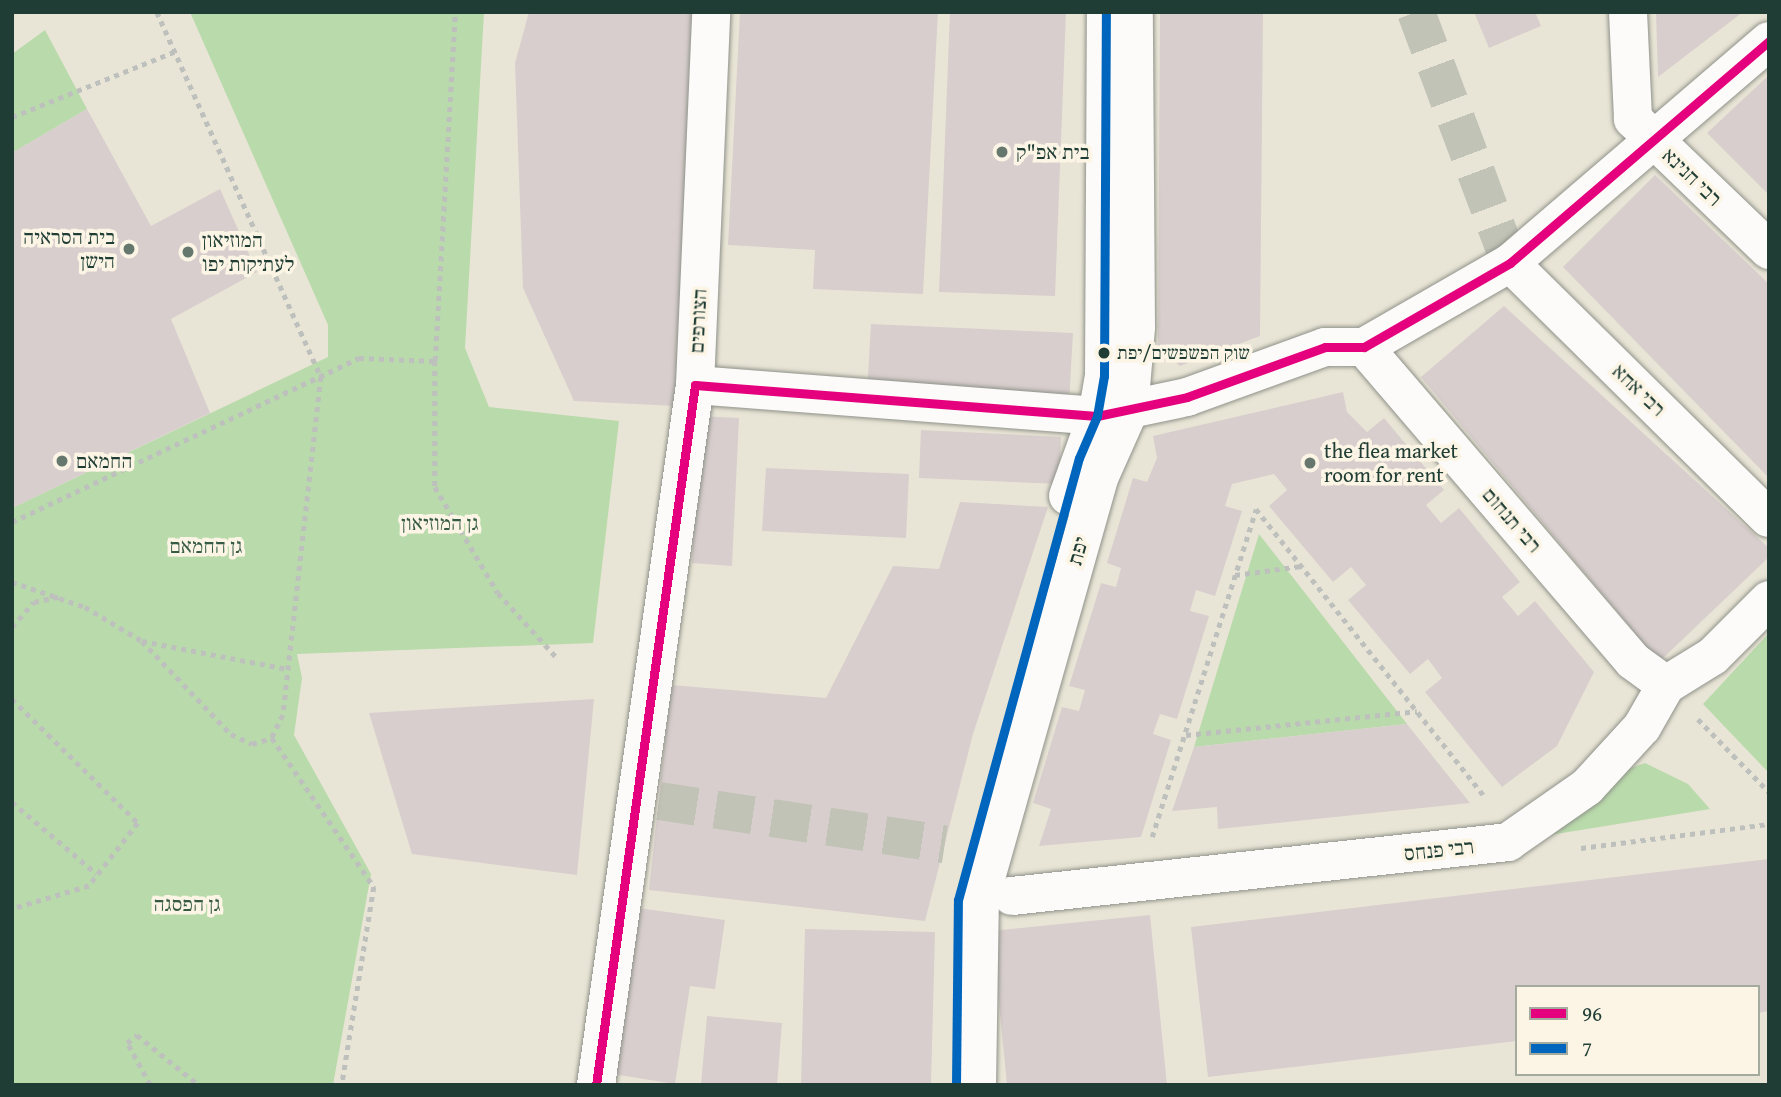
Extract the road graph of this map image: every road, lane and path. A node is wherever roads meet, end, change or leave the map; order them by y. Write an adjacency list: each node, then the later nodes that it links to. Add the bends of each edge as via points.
1 (157, 12): 8 (path)
2 (455, 12): 14 (path)
3 (711, 12): 16 (street, הצורפים)
4 (1106, 12): 17 (street, יפת, via 1106,325)
5 (1134, 12): 17 (street, יפת, via 1136,327)
6 (1628, 12): 10 (street, רבי חנינא, via 1633,119)
7 (1769, 41): 10 (street)
8 (176, 51): 9 (path); 15 (path)
9 (12, 117)
10 (1653, 139): 11 (street, רבי חנינא); 12 (street)
11 (1769, 250)
12 (1510, 263): 13 (street); 18 (street, רבי אחא)
13 (1364, 347): 17 (street, via 1325,347 1187,397); 29 (street, רבי תנחום, via 1633,661)
14 (435, 361): 15 (path, via 359,358); 27 (path, via 435,487 498,593)
15 (321, 377): 19 (path); 28 (path)
16 (695, 384): 17 (street); 46 (street, הצורפים, via 647,800)
17 (1113, 413): 47 (street, יפת, via 1079,458 958,900); 48 (street, יפת, via 1099,478 981,899)
18 (1769, 518)
19 (12, 522)
20 (1301, 566): 21 (path); 21 (path, via 1256,509); 31 (path)
21 (1235, 575): 32 (path)
22 (12, 582): 23 (path)
23 (58, 597): 25 (path, via 34,602); 26 (path)
24 (1769, 600): 29 (street, רבי פנחס, via 1713,656)
25 (12, 627)
26 (142, 641): 28 (path); 33 (path, via 231,734 252,744)
27 (558, 659)
28 (288, 669): 33 (path, via 280,729)
29 (1666, 685): 34 (path); 37 (street, רבי פנחס, via 1642,727 1587,787)
30 (12, 699): 39 (path, via 104,783 138,823)
31 (1417, 711): 32 (path); 37 (path)
32 (1186, 735): 40 (path)
33 (272, 738): 45 (path, via 374,887)
34 (1769, 792)
35 (12, 802): 39 (path)
36 (1769, 824): 38 (path)
37 (1516, 836): 40 (street, רבי פנחס)
38 (1577, 849)
39 (97, 874): 42 (path, via 89,886)
40 (1136, 884): 41 (street, רבי פנחס)
41 (1012, 896)
42 (12, 909)
43 (150, 1085): 44 (path, via 127,1043 137,1035)
44 (199, 1085)
45 (342, 1085)
46 (596, 1085)
47 (956, 1085)
48 (977, 1085)

